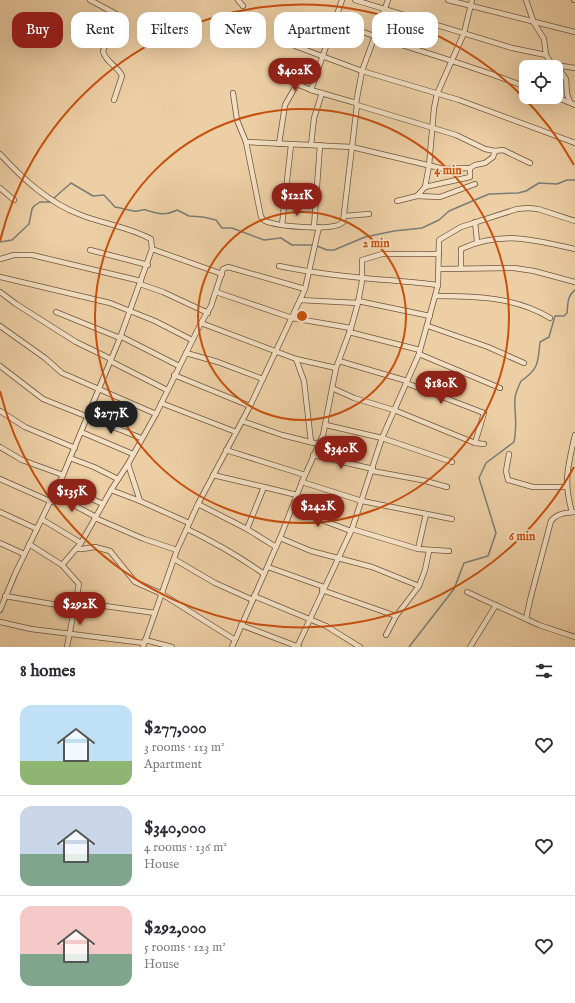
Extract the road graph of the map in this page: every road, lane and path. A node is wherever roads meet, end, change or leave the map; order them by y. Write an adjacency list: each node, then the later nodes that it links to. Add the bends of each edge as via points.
1 (90, 0): 35 (street, via 118,15 102,51 122,76)
2 (238, 0): 9 (street)
3 (342, 0): 12 (street)
4 (355, 0): 11 (street)
5 (388, 0): 11 (street)
6 (448, 0): 10 (street)
7 (472, 0): 10 (street)
8 (526, 0): 13 (street)
9 (243, 6)
10 (470, 6): 13 (street); 15 (street)
11 (385, 10): 15 (street)
12 (338, 12)
13 (534, 23): 14 (street); 20 (street, via 544,40)
14 (575, 32)
15 (464, 33): 20 (street, via 512,48); 22 (street)
16 (372, 47): 26 (street)
17 (300, 48): 21 (street)
18 (325, 48): 21 (street)
19 (411, 48): 22 (street)
20 (546, 55): 23 (street)
21 (322, 57): 26 (street); 31 (street)
22 (452, 60): 30 (street); 34 (street)
23 (549, 60)
24 (563, 66): 25 (street)
25 (575, 68)
26 (362, 71): 34 (street); 37 (street)
27 (563, 76): 38 (street, via 567,82 567,94)
28 (285, 79): 29 (street)
29 (297, 84): 31 (street); 42 (street, via 285,105)
30 (519, 84)
31 (311, 90): 33 (street)
32 (233, 93): 40 (street, via 237,120)
33 (322, 93): 37 (street); 44 (street, via 315,114)
34 (437, 94): 39 (street); 41 (street)
35 (114, 100)
36 (563, 100): 38 (street)
37 (356, 104): 39 (street); 46 (street)
38 (573, 104)
39 (432, 128): 47 (street); 50 (street)
40 (246, 142): 42 (street); 62 (street, via 261,217 264,221)
41 (575, 143)
42 (279, 144): 43 (street)
43 (291, 145): 44 (street); 62 (street)
44 (311, 145): 45 (street)
45 (320, 145): 46 (street); 63 (street)
46 (352, 147): 50 (street); 59 (street)
47 (495, 151): 49 (street, via 504,150); 51 (street, via 488,161)
48 (0, 154): 65 (street, via 21,176 56,202 81,215 139,233 150,239)
49 (530, 164)
50 (429, 166): 51 (street, via 444,169); 53 (street)
51 (470, 168): 53 (street, via 470,177)
52 (475, 184): 55 (street, via 440,197)
53 (425, 186): 55 (street)
54 (0, 188): 56 (street)
55 (417, 196): 57 (street)
56 (14, 200)
57 (398, 201)
58 (369, 214): 59 (street)
59 (344, 216): 63 (street, via 340,225)
60 (475, 222): 61 (street, via 516,209 528,208); 64 (street); 68 (street, via 439,240)
61 (575, 222)
62 (282, 225): 63 (street)
63 (316, 227): 74 (street)
64 (477, 241): 66 (street, via 527,239 552,242); 72 (street, via 461,249)
65 (152, 249): 70 (street); 75 (street)
66 (575, 249)
67 (90, 250): 70 (street)
68 (439, 254): 73 (street); 76 (street, via 374,256 362,260)
69 (0, 259): 78 (street, via 14,255 32,255)
70 (148, 265): 78 (street)
71 (279, 266): 74 (street)
72 (461, 268): 73 (street); 79 (street, via 514,268)
73 (440, 269): 80 (street)
74 (309, 272): 76 (street); 81 (street)
75 (222, 274): 81 (street, via 228,267); 83 (street)
76 (362, 276): 80 (street); 86 (street)
77 (0, 277): 87 (street, via 81,295)
78 (141, 282): 87 (street); 89 (street)
79 (575, 282)
80 (438, 286): 84 (street)
81 (305, 289): 85 (street)
82 (0, 292): 103 (street, via 76,342)
83 (216, 292): 89 (street); 91 (street)
84 (436, 296): 90 (street); 92 (street, via 490,298 532,309)
85 (300, 300): 86 (street); 91 (street)
86 (358, 302): 90 (street); 96 (street)
87 (129, 310): 97 (street); 98 (street)
88 (56, 312): 97 (street)
89 (208, 313): 93 (street)
90 (430, 316): 95 (street)
91 (292, 318): 96 (street); 99 (street)
92 (550, 318)
93 (201, 323): 98 (street); 99 (street)
94 (0, 326): 114 (street, via 62,373)
95 (428, 326): 100 (street); 105 (street)
96 (350, 330): 100 (street); 104 (street)
97 (120, 337): 103 (street); 107 (street)
98 (192, 340): 101 (street)
99 (275, 352): 102 (street); 110 (street)
100 (420, 352): 111 (street); 113 (street)
101 (186, 353): 107 (street); 110 (street)
102 (296, 358): 108 (street); 129 (street, via 304,380)
103 (111, 360): 114 (street); 115 (street)
104 (339, 361): 108 (street); 111 (street)
105 (524, 363)
106 (0, 366): 121 (street, via 43,399)
107 (179, 366): 109 (street)
108 (336, 368): 112 (street)
109 (174, 376): 115 (street); 117 (street)
110 (263, 379): 117 (street)
111 (407, 382): 118 (street); 130 (street, via 484,413)
112 (332, 388): 118 (street, via 354,398); 123 (street)
113 (500, 388)
114 (98, 390): 120 (street); 121 (street)
115 (167, 390): 116 (street)
116 (161, 403): 120 (street); 125 (street)
117 (250, 406): 122 (street)
118 (394, 410): 127 (street); 130 (street)
119 (0, 411): 134 (street, via 25,427)
120 (156, 414): 126 (street)
121 (87, 417): 124 (street); 126 (street)
122 (242, 421): 125 (street); 129 (street)
123 (326, 425): 127 (street); 131 (street)
124 (81, 432): 134 (street); 136 (street)
125 (236, 432): 135 (street)
126 (141, 438): 136 (street)
127 (382, 438): 140 (street); 142 (street)
128 (575, 438): 152 (street, via 568,459)
129 (312, 442): 131 (street)
130 (475, 443): 132 (street)
131 (318, 444): 138 (street)
132 (484, 444)
133 (0, 448): 144 (street, via 22,460)
134 (75, 448): 139 (street)
135 (226, 450): 143 (street); 145 (street)
136 (133, 454): 141 (street)
137 (509, 454): 152 (street, via 506,471 508,480 533,487)
138 (313, 455): 142 (street); 145 (street)
139 (70, 458): 144 (street); 147 (street)
140 (452, 462)
141 (128, 464): 147 (street); 156 (street)
142 (372, 470): 151 (street); 157 (street)
143 (213, 474): 150 (street); 160 (street)
144 (63, 475): 149 (street)
145 (305, 475): 148 (street)
146 (0, 479): 158 (street)
147 (118, 479): 153 (street)
148 (302, 482): 154 (street); 157 (street)
149 (59, 484): 155 (street); 159 (street)
150 (264, 487): 154 (street); 171 (street)
151 (448, 487)
152 (566, 487): 163 (street)
153 (110, 490): 156 (street); 159 (street)
154 (297, 495): 161 (street)
155 (55, 496): 158 (street); 165 (street)
156 (140, 501): 168 (street)
157 (362, 501): 164 (street); 172 (street)
158 (52, 502): 167 (street)
159 (103, 504): 165 (street)
160 (198, 504): 168 (street); 171 (street)
161 (292, 509): 172 (street); 173 (street)
162 (0, 512): 169 (street)
163 (574, 512): 202 (street, via 560,514 551,521)
164 (426, 514): 166 (street); 179 (street)
165 (96, 518): 174 (street); 181 (street)
166 (452, 519)
167 (43, 520): 169 (street); 174 (street)
168 (189, 523): 170 (street)
169 (37, 529): 176 (street)
170 (187, 529): 181 (street); 189 (street, via 220,545)
171 (247, 529): 177 (street)
172 (351, 530): 179 (street); 186 (street)
173 (280, 538): 177 (street); 186 (street)
174 (81, 543): 178 (street)
175 (1, 544): 180 (street); 184 (street)
176 (29, 544): 184 (street); 187 (street)
177 (276, 547): 188 (street)
178 (76, 548): 187 (street); 193 (street, via 95,546 110,551 132,580)
179 (418, 549): 182 (street)
180 (0, 550)
181 (177, 550): 185 (street)
182 (429, 551): 183 (street); 190 (street)
183 (449, 551)
184 (24, 554): 194 (street)
185 (174, 559): 193 (street); 195 (street, via 215,583)
186 (337, 559): 190 (street, via 372,567); 191 (street)
187 (62, 565): 196 (street, via 79,584)
188 (268, 567): 189 (street); 191 (street)
189 (264, 574): 195 (street)
190 (419, 586): 200 (street)
191 (323, 588): 200 (street); 201 (street)
192 (467, 592): 197 (street)
193 (162, 594): 199 (street); 208 (street)
194 (5, 596): 196 (street); 198 (street)
195 (254, 598): 201 (street); 204 (street)
196 (75, 605): 199 (street); 205 (street)
197 (496, 605): 202 (street); 215 (street)
198 (0, 610)
199 (155, 613): 209 (street)
200 (396, 616): 206 (street)
201 (310, 619): 213 (street); 214 (street)
202 (526, 619): 207 (street)
203 (0, 622): 205 (street)
204 (242, 625): 208 (street); 213 (street)
205 (70, 634): 209 (street); 210 (street)
206 (386, 635)
207 (575, 637)
208 (235, 640): 212 (street)
209 (144, 643): 211 (street)
210 (67, 647)
211 (172, 647)
212 (232, 647)
213 (298, 647)
214 (360, 647)
215 (470, 647)

